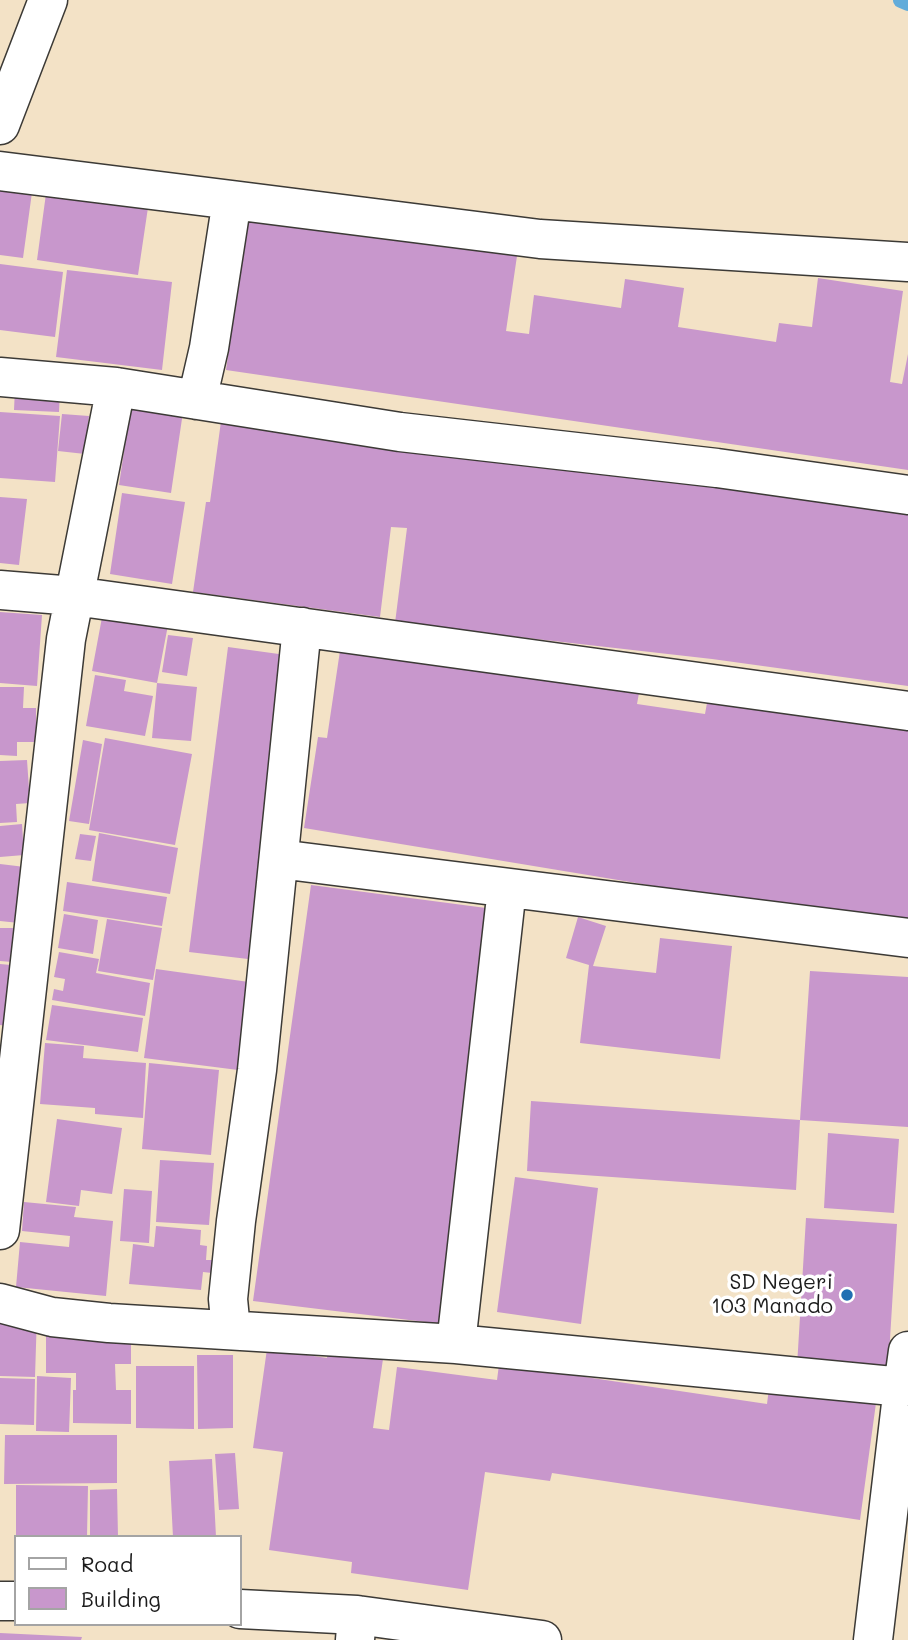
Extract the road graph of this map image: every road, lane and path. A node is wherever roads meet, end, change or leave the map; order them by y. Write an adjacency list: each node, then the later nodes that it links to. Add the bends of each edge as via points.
1 (48, 0): 2 (street)
2 (0, 125)
3 (0, 171): 4 (street)
4 (232, 200): 5 (street, via 540,239); 8 (street)
5 (908, 262)
6 (0, 377): 7 (street)
7 (116, 387): 8 (street); 11 (street)
8 (197, 400): 9 (street, via 400,432)
9 (908, 495)
10 (0, 590): 11 (street)
11 (74, 596): 12 (street); 17 (street)
12 (302, 627): 13 (street); 14 (street)
13 (908, 711)
14 (279, 859): 15 (street); 19 (street, via 228,1299)
15 (507, 888): 16 (street); 20 (street)
16 (908, 938)
17 (0, 1230)
18 (0, 1303): 19 (street, via 52,1317)
19 (231, 1331): 20 (street)
20 (456, 1344): 21 (street)
21 (906, 1369): 25 (street)
22 (242, 1609): 23 (street)
23 (356, 1628): 24 (street)
24 (542, 1640)
25 (873, 1640)

